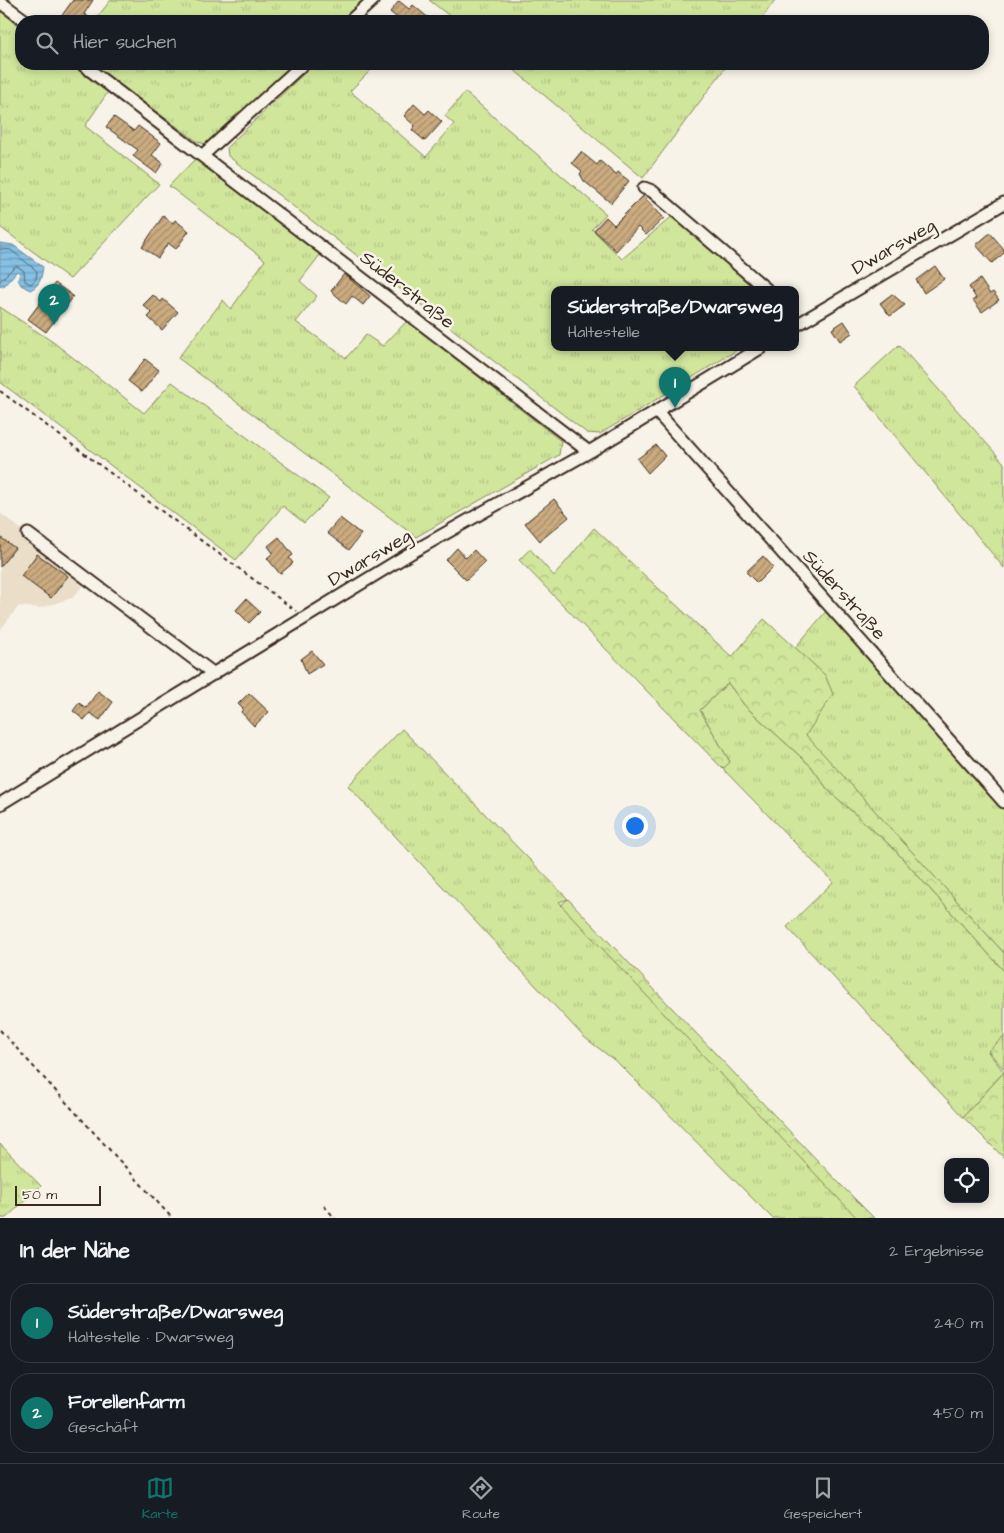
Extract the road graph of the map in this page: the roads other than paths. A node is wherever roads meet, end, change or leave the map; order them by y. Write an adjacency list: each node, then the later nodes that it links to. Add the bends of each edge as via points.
1 (373, 0): 4 (street)
2 (0, 2): 3 (street)
3 (18, 15)
4 (357, 15)
5 (90, 70): 7 (street, Süderstraße)
6 (296, 70): 7 (street)
7 (203, 155): 14 (street, Süderstraße)
8 (644, 188): 10 (street, via 652,190)
9 (1004, 203): 11 (street, Dwarsweg)
10 (763, 286)
11 (799, 320)
12 (756, 351): 13 (street, Dwarsweg)
13 (658, 412): 14 (street, Dwarsweg); 17 (street, Süderstraße)
14 (589, 452): 16 (street, Dwarsweg, via 409,554)
15 (28, 534): 16 (street)
16 (214, 674): 18 (street, Dwarsweg)
17 (1004, 802)
18 (0, 804)

